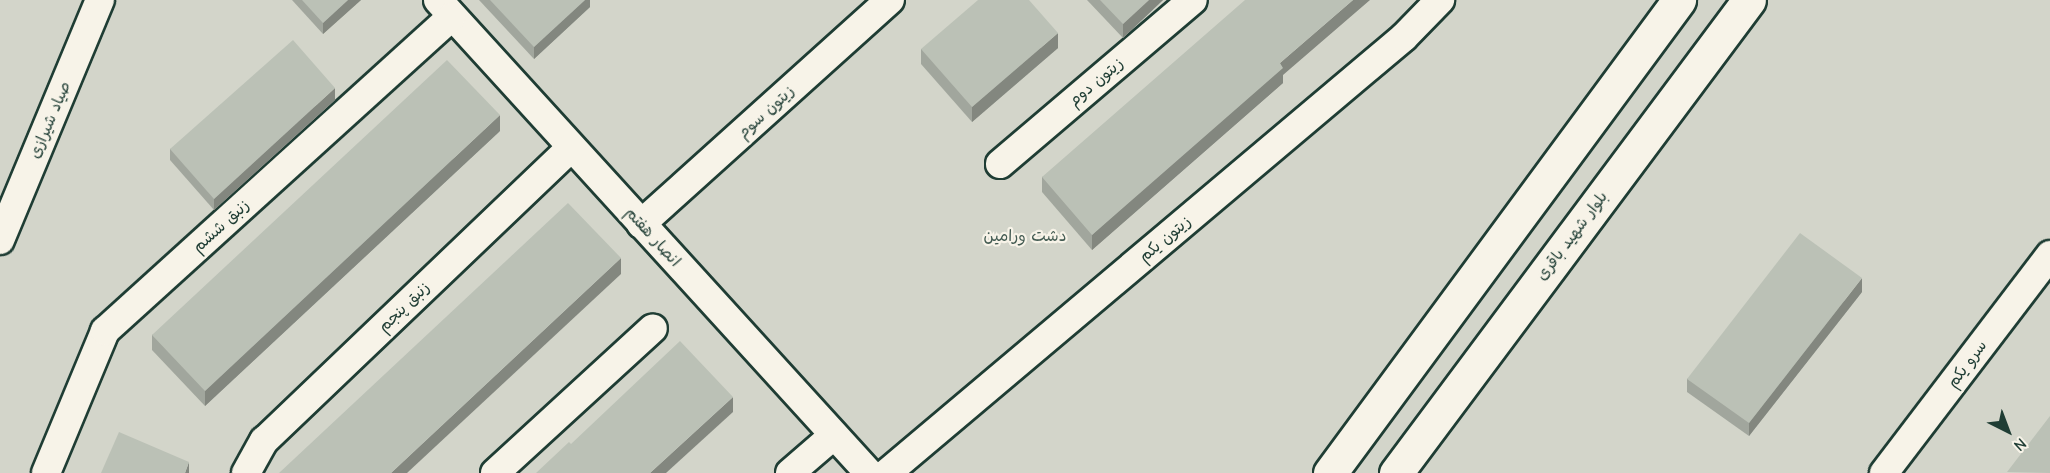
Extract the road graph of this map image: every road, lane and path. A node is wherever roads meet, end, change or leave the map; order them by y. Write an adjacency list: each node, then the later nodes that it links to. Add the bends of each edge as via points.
1 (100, 0): 11 (street, صیاد شیرازی)
2 (890, 0): 10 (street, زیتون سوم)
3 (1193, 0): 9 (street, زیتون دوم)
4 (1440, 0): 20 (street, زیتون یکم, via 1404,37)
5 (1679, 0): 21 (street)
6 (1749, 0): 22 (street, بلوار شهید باقری)
7 (444, 8): 8 (street, انصار هفتم); 15 (street, زنبق ششم, via 105,331)
8 (571, 148): 10 (street, انصار هفتم); 16 (street, زنبق پنجم, via 264,441)
9 (1000, 165)
10 (641, 224): 14 (street, انصار هفتم)
11 (0, 240)
12 (2050, 255): 23 (street, سرو یکم)
13 (653, 328): 17 (street)
14 (834, 435): 18 (street); 19 (street, انصار هفتم)
15 (46, 473)
16 (246, 473)
17 (495, 473)
18 (790, 473)
19 (869, 473)
20 (887, 473)
21 (1330, 473)
22 (1395, 473)
23 (1884, 473)

